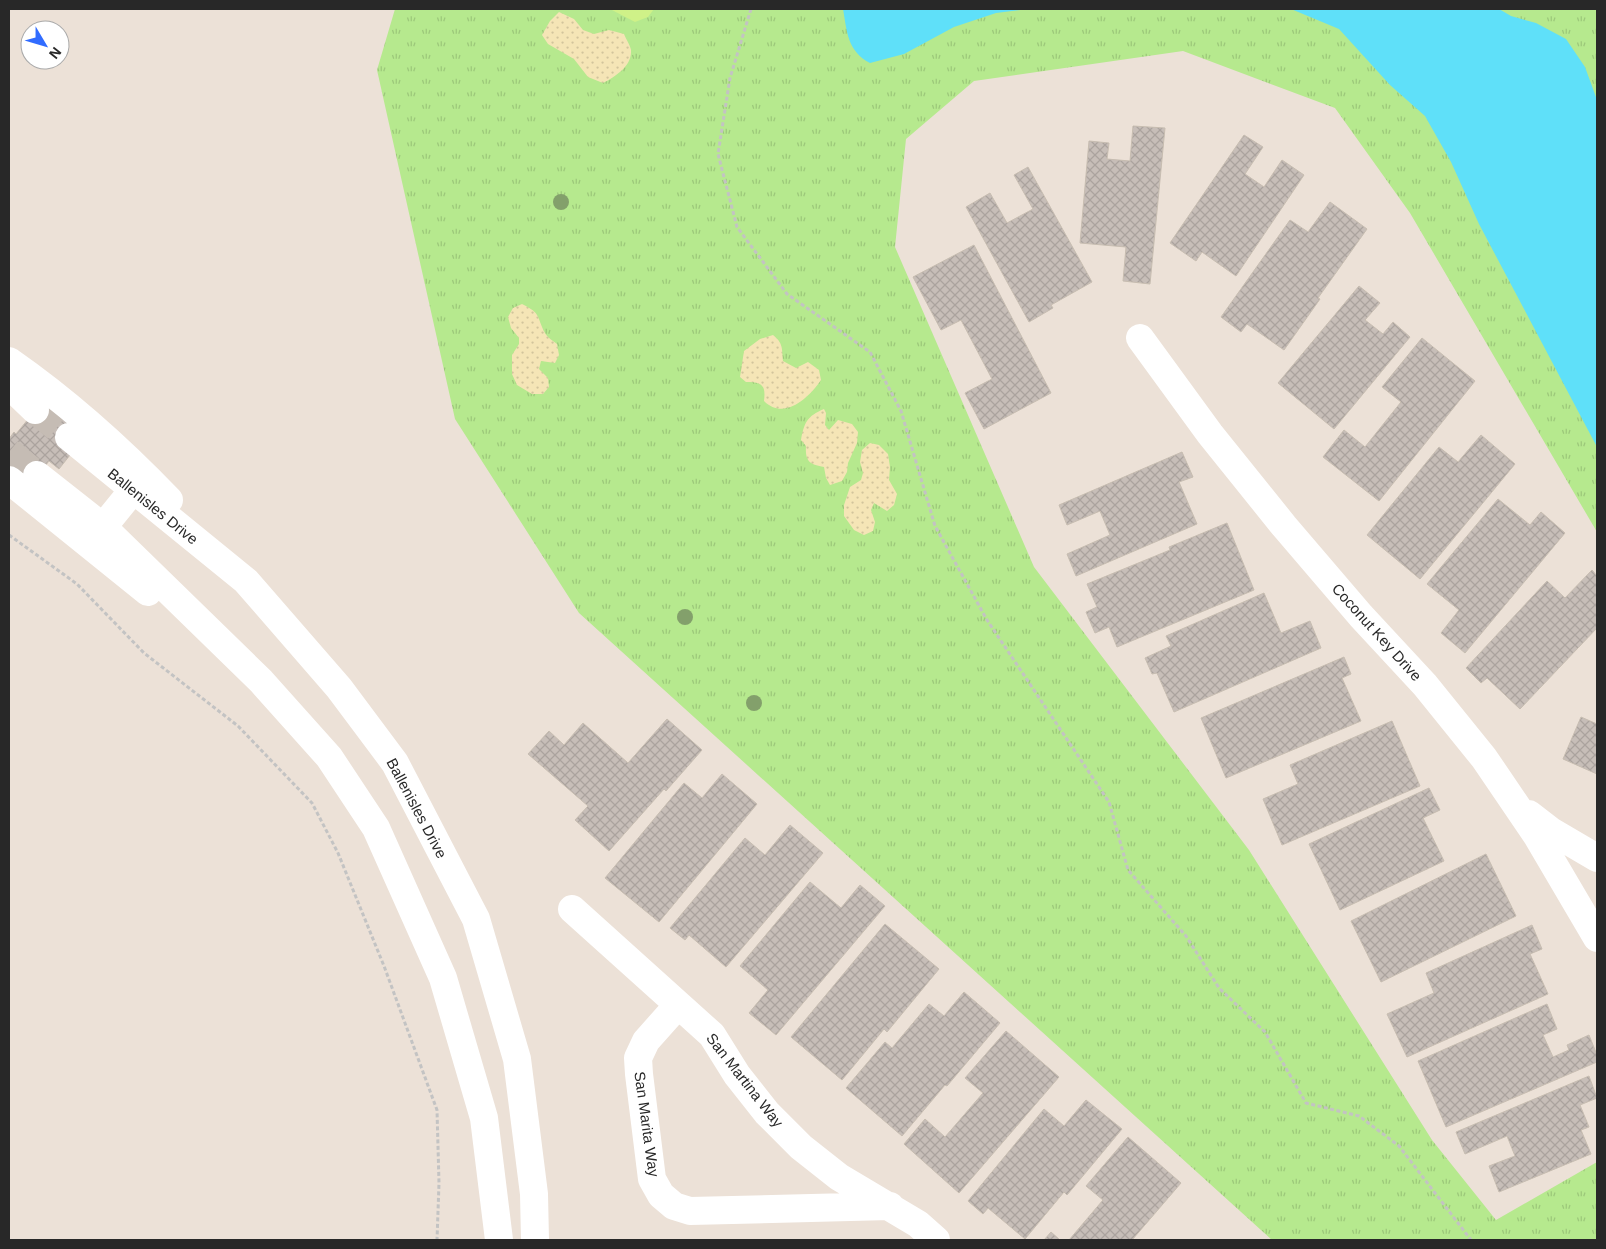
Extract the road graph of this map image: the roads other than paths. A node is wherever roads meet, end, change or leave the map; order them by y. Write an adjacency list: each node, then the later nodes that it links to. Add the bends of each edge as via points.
1 (1140, 338): 12 (street, Coconut Key Drive, via 1210,434 1278,519 1425,685 1484,758)
2 (9, 362): 10 (street, via 36,380 134,464)
3 (9, 384): 4 (street)
4 (35, 410)
5 (69, 437): 8 (street, Ballenisles Drive)
6 (37, 475): 9 (street)
7 (9, 480): 11 (street, via 141,588)
8 (133, 490): 9 (street); 10 (street, Ballenisles Drive)
9 (103, 526): 11 (street)
10 (246, 580): 19 (street, Ballenisles Drive, via 339,688 395,762 476,919 517,1059 534,1194)
11 (216, 638): 18 (street, via 261,681 329,757 376,828 443,978 484,1118)
12 (1512, 801): 13 (street, via 1551,831); 15 (street, Coconut Key Drive, via 1537,836)
13 (1597, 858)
14 (572, 909): 16 (street)
15 (1597, 938)
16 (678, 1005): 17 (street, San Martina Way, via 712,1035 737,1075 767,1113 801,1147 839,1177); 17 (street, San Marita Way, via 646,1041 638,1058 652,1179 661,1196 674,1206 690,1211)
17 (890, 1206): 20 (street, San Martina Way)
18 (499, 1240)
19 (536, 1240)
20 (936, 1240)

